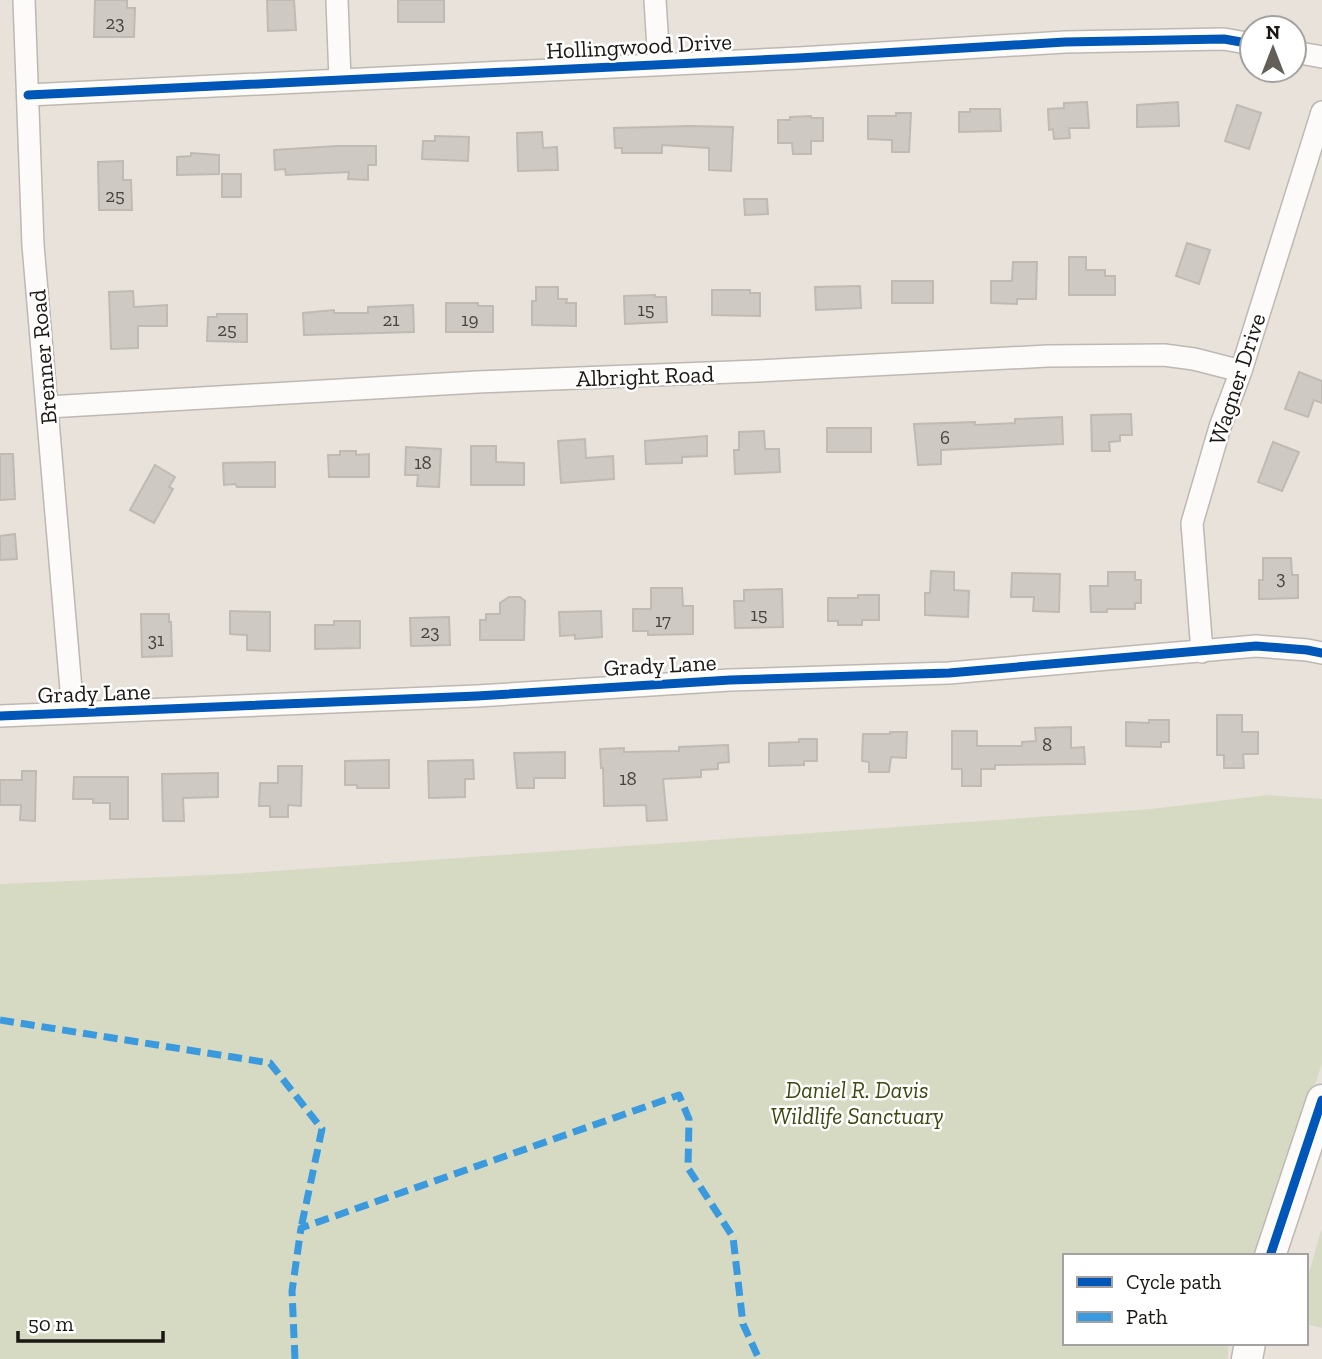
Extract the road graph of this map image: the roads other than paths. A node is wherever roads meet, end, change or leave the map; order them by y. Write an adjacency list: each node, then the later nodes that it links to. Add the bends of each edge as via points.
1 (24, 0): 7 (street, Brenner Road)
2 (337, 0): 6 (street)
3 (655, 0): 5 (street)
4 (1238, 42): 5 (street, Hollingwood Drive, via 1065,42)
5 (659, 64): 6 (street, Hollingwood Drive)
6 (340, 80): 7 (street, Hollingwood Drive)
7 (28, 95): 10 (street, Brenner Road, via 33,245)
8 (1322, 112): 9 (street, Wagner Drive)
9 (1241, 371): 10 (street, Albright Road, via 1164,355 1048,356); 11 (street, Wagner Drive, via 1192,523)
10 (48, 407): 13 (street, Brenner Road)
11 (1202, 652): 12 (street, Grady Lane, via 1256,646); 13 (street, Grady Lane, via 949,673)
12 (1322, 653)
13 (73, 713): 14 (street, Grady Lane)
14 (0, 716)
15 (1322, 1100): 16 (main road)
16 (1271, 1254)

